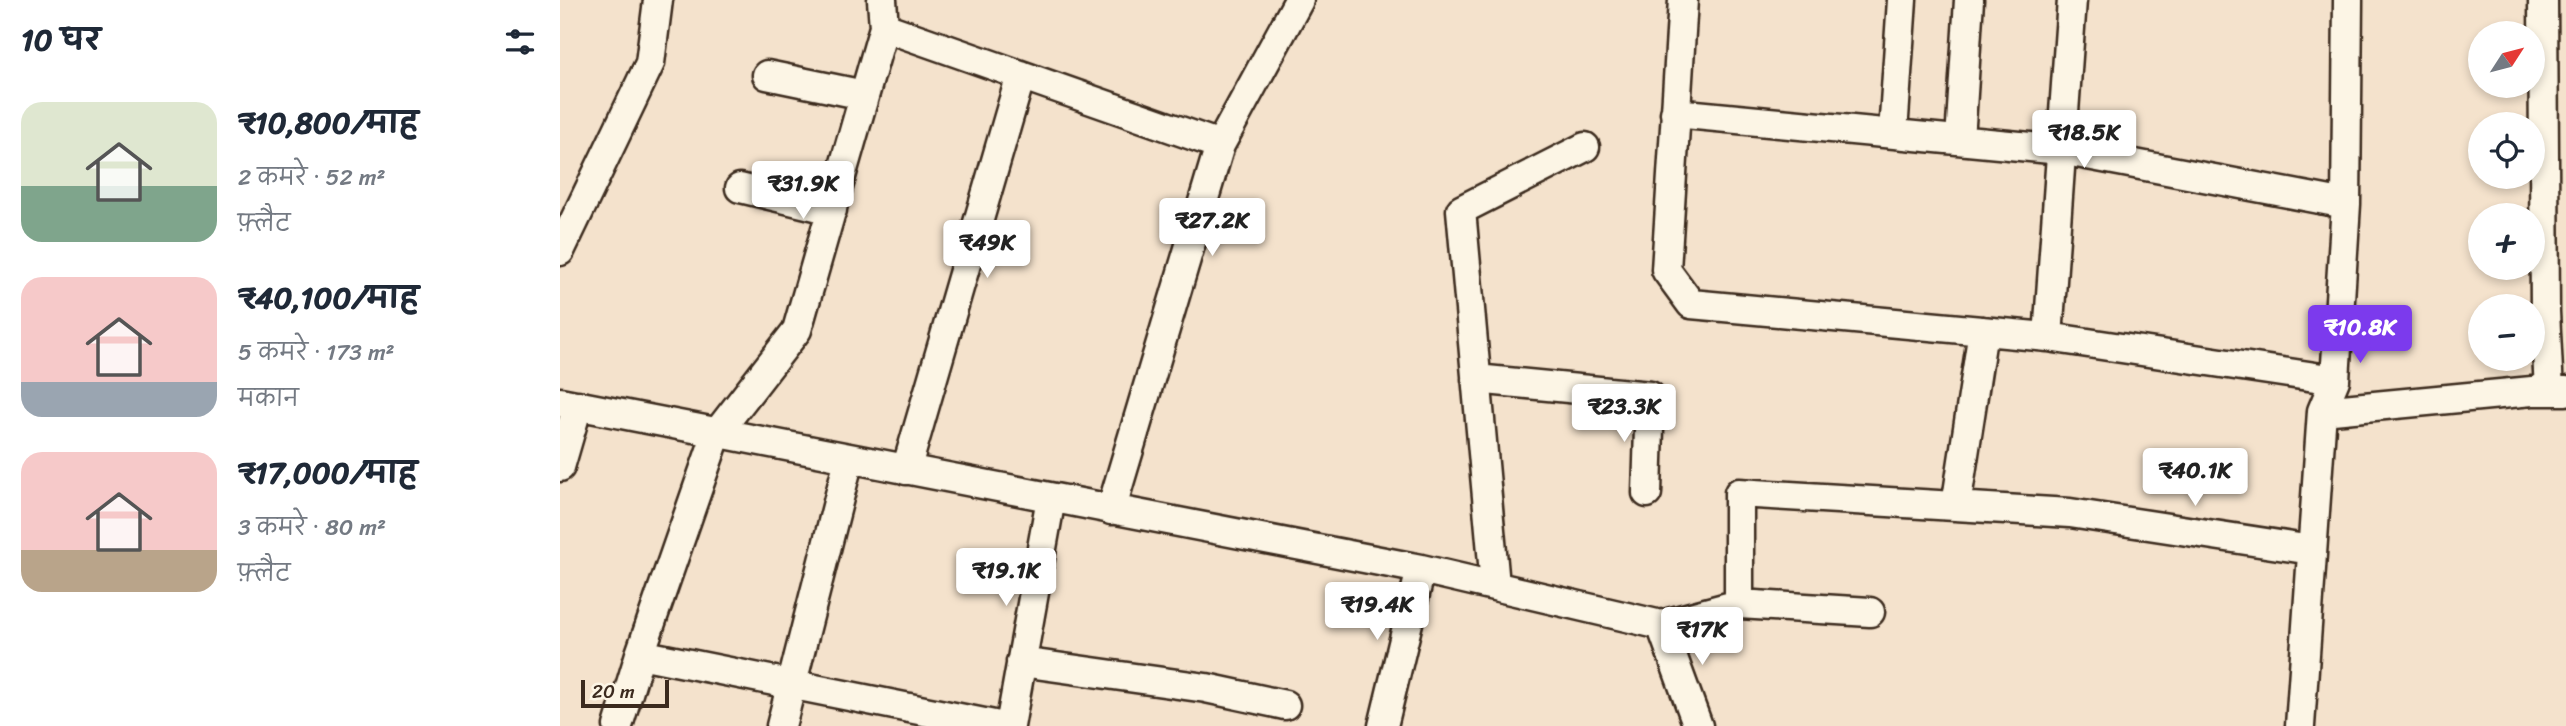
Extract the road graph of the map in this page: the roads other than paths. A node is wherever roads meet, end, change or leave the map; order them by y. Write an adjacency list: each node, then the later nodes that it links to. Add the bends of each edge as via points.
1 (658, 0): 22 (street, via 650,63)
2 (1299, 0): 16 (street)
3 (1683, 0): 13 (street)
4 (1902, 0): 14 (street)
5 (1969, 0): 15 (street)
6 (2072, 0): 18 (street)
7 (2347, 0): 20 (street)
8 (2543, 0): 27 (street, via 2545,312)
9 (883, 14): 11 (street); 12 (street)
10 (767, 75): 12 (street)
11 (1021, 75): 16 (street); 33 (street)
12 (864, 95): 21 (street)
13 (1675, 113): 14 (street); 23 (street, via 1666,270 1691,304)
14 (1893, 133): 15 (street)
15 (1961, 140): 18 (street)
16 (1220, 145): 37 (street)
17 (1585, 147): 25 (street, via 1461,210)
18 (2061, 150): 20 (street); 24 (street)
19 (740, 188): 21 (street)
20 (2346, 204): 26 (street)
21 (832, 210): 30 (street, via 797,330)
22 (560, 251)
23 (1983, 331): 24 (street); 36 (street)
24 (2048, 337): 26 (street)
25 (1476, 379): 34 (street, via 1650,396); 40 (street)
26 (2334, 380): 29 (street)
27 (2557, 391): 29 (street)
28 (569, 404): 30 (street); 32 (street)
29 (2322, 411): 38 (street)
30 (717, 433): 31 (street); 44 (street)
31 (849, 459): 33 (street); 46 (street)
32 (560, 467)
33 (906, 470): 35 (street)
34 (1647, 493)
35 (1051, 498): 37 (street); 45 (street)
36 (1956, 506): 38 (street, via 2070,513); 41 (street, via 1739,493)
37 (1111, 510): 39 (street)
38 (2312, 550): 54 (street)
39 (1421, 569): 40 (street); 52 (street)
40 (1495, 585): 43 (street)
41 (1739, 604): 42 (street); 43 (street)
42 (1870, 612)
43 (1661, 625): 53 (street)
44 (640, 654): 46 (street); 48 (street)
45 (1021, 662): 47 (street, via 1206,688); 51 (street)
46 (792, 684): 49 (street); 50 (street)
47 (1285, 705)
48 (618, 726)
49 (781, 726)
50 (999, 726)
51 (1010, 726)
52 (1383, 726)
53 (1698, 726)
54 (2300, 726)

